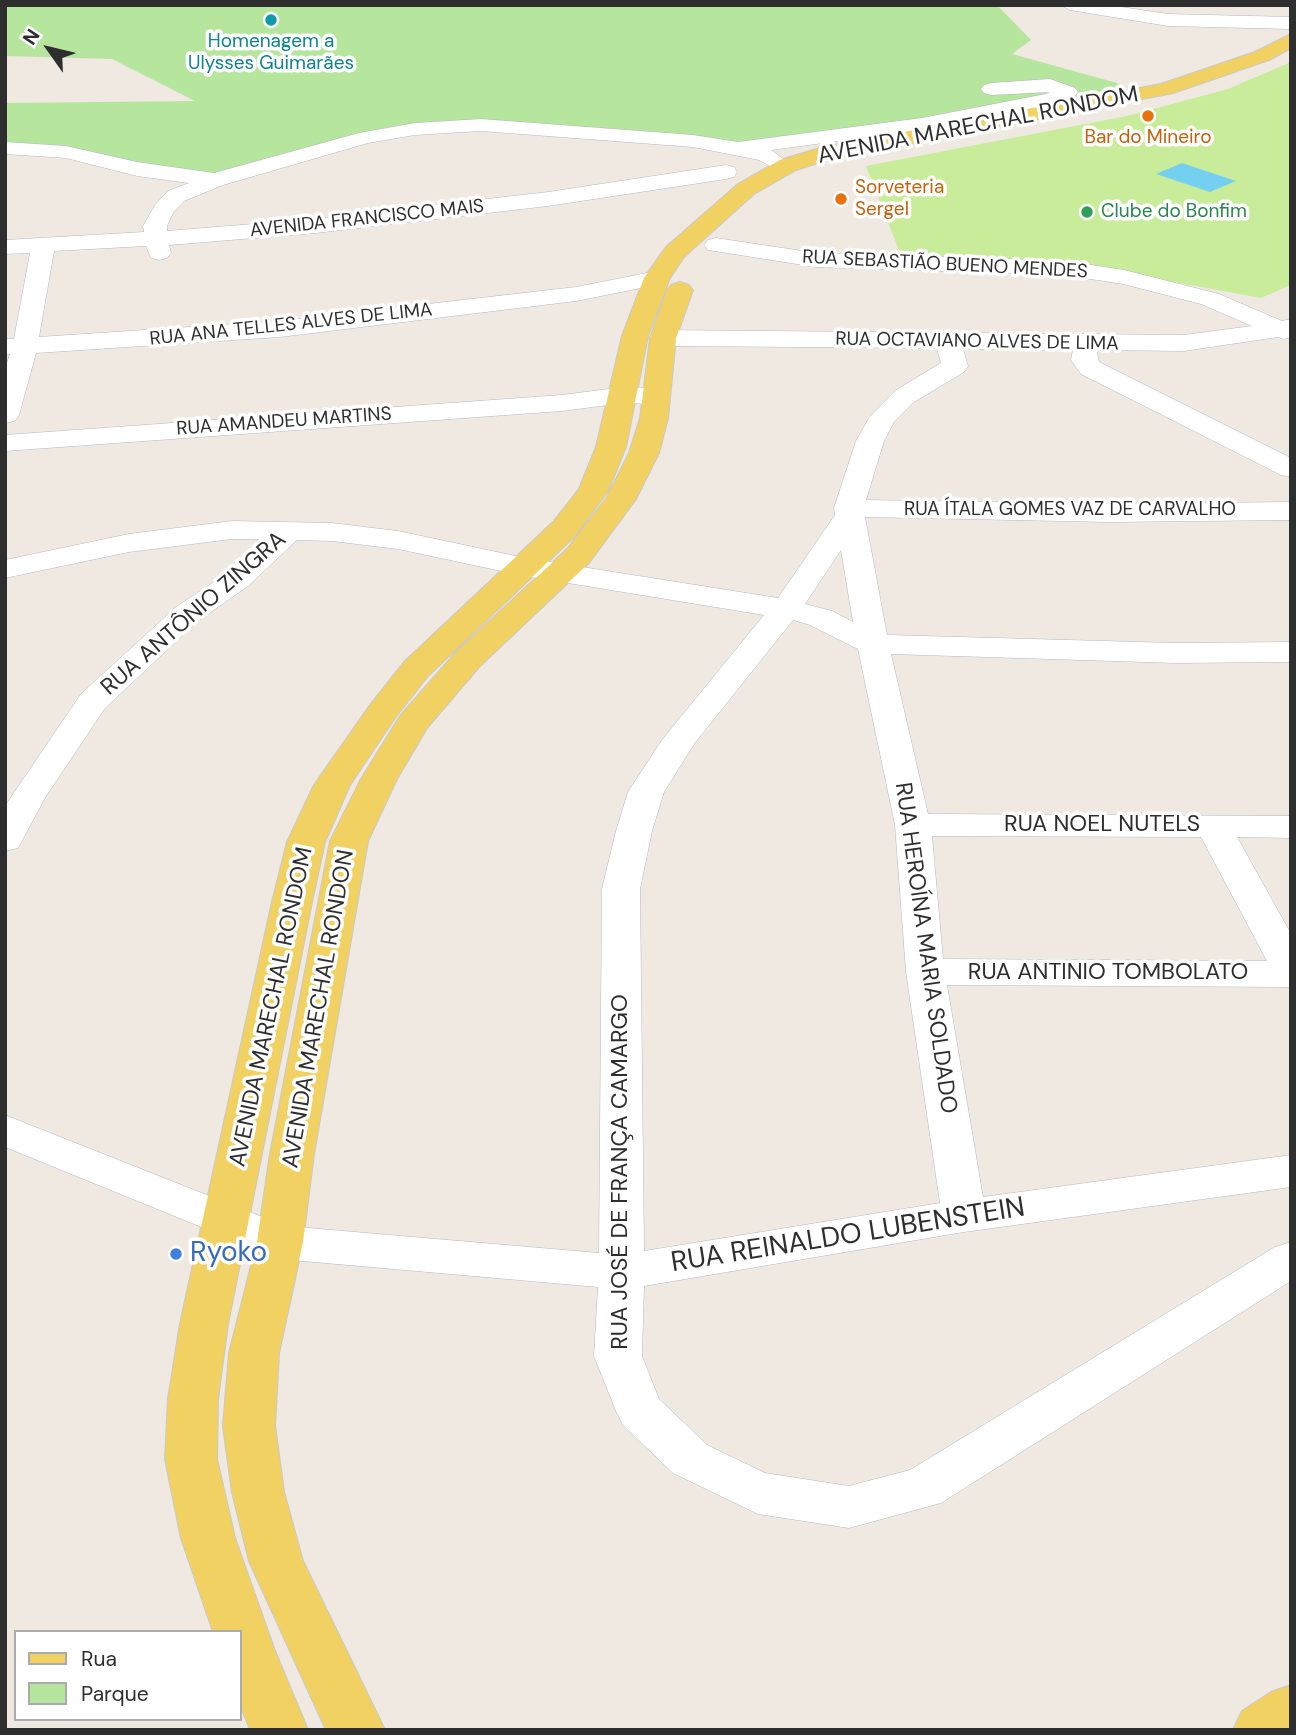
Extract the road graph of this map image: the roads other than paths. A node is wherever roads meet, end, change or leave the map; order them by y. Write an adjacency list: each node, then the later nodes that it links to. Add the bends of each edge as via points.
1 (1070, 5): 2 (street)
2 (1113, 8): 3 (street, via 1168,20)
3 (1291, 23)
4 (1291, 40): 9 (main road, AVENIDA MARECHAL RONDOM, via 1262,56 1166,89 864,144)
5 (1291, 58): 9 (main road, via 1211,87 1071,119)
6 (991, 89): 8 (street, via 1050,85 1068,92)
7 (5, 148): 10 (street, via 66,152 137,169)
8 (732, 163): 9 (street); 10 (street, via 737,159 734,153 713,144 481,125 366,137); 11 (street, via 710,184 709,191); 14 (street, AVENIDA FRANCISCO MAIS, via 548,199)
9 (792, 169): 11 (main road, AVENIDA MARECHAL RONDOM); 12 (main road)
10 (215, 180): 14 (street, via 176,196 155,226)
11 (722, 200): 12 (main road); 14 (street, AVENIDA FRANCISCO MAIS, via 666,195 403,232); 18 (main road, AVENIDA MARECHAL RONDOM)
12 (767, 203): 13 (main road)
13 (716, 245): 20 (main road, via 690,270); 21 (street, RUA SEBASTIÃO BUENO MENDES, via 816,260 1065,268 1210,299)
14 (157, 246): 16 (street, AVENIDA FRANCISCO MAIS)
15 (5, 247): 16 (street, AVENIDA FRANCISCO MAIS)
16 (43, 253): 17 (street, AVENIDA FRANCISCO MAIS); 22 (street)
17 (5, 260)
18 (657, 278): 19 (street, RUA ANA TELLES ALVES DE LIMA); 20 (main road, AVENIDA MARECHAL RONDOM)
19 (576, 295): 20 (street, RUA ANA TELLES ALVES DE LIMA, via 603,296); 22 (street, RUA ANA TELLES ALVES DE LIMA, via 280,330)
20 (653, 325): 23 (street, RUA OCTAVIANO ALVES DE LIMA); 25 (main road)
21 (1288, 330): 24 (street, RUA OCTAVIANO ALVES DE LIMA)
22 (15, 346): 26 (street)
23 (952, 354): 24 (street, via 1049,360); 30 (street, RUA JOSÉ DE FRANÇA CAMARGO, via 883,418 870,441)
24 (1090, 355): 28 (street)
25 (633, 403): 27 (street, RUA AMANDEU MARTINS, via 562,403); 33 (main road, AVENIDA MARECHAL RONDOM, via 593,491 564,529)
26 (5, 415)
27 (5, 443)
28 (1291, 469)
29 (1291, 511): 30 (street, RUA ÍTALA GOMES VAZ DE CARVALHO)
30 (850, 512): 34 (street, RUA JOSÉ DE FRANÇA CAMARGO); 35 (street, RUA HEROÍNA MARIA SOLDADO)
31 (291, 530): 32 (street, via 232,530 129,543); 33 (street, via 398,540); 40 (street, RUA ANTÔNIO ZINGRA, via 237,580 187,614 93,701 28,796)
32 (5, 569)
33 (543, 570): 34 (street); 46 (main road, AVENIDA MARECHAL RONDOM, via 432,653 382,712 332,785 306,842); 47 (main road, AVENIDA MARECHAL RONDON, via 412,723 349,841)
34 (786, 610): 35 (street, via 821,618); 49 (street, RUA JOSÉ DE FRANÇA CAMARGO, via 679,740 646,792 634,831 621,888)
35 (873, 645): 36 (street); 37 (street, RUA HEROÍNA MARIA SOLDADO)
36 (1291, 652)
37 (913, 825): 38 (street, RUA NOEL NUTELS); 41 (street, RUA HEROÍNA MARIA SOLDADO)
38 (1212, 825): 39 (street, RUA NOEL NUTELS); 42 (street)
39 (1291, 827)
40 (5, 840)
41 (925, 972): 42 (street, RUA ANTINIO TOMBOLATO); 45 (street, RUA HEROÍNA MARIA SOLDADO)
42 (1291, 972)
43 (5, 1130): 46 (street, RUA REINALDO LUBENSTEIN)
44 (1291, 1171): 45 (street, RUA REINALDO LUBENSTEIN)
45 (964, 1216): 49 (street, RUA REINALDO LUBENSTEIN)
46 (227, 1219): 47 (street, RUA REINALDO LUBENSTEIN); 50 (main road, AVENIDA MARECHAL RONDOM, via 204,1324 193,1399 191,1460 208,1538)
47 (280, 1242): 49 (street, RUA REINALDO LUBENSTEIN); 54 (main road, AVENIDA MARECHAL RONDON, via 254,1353 249,1426 258,1492 276,1561)
48 (1291, 1259): 49 (street, RUA JOSÉ DE FRANÇA CAMARGO, via 923,1488 849,1507 758,1493 690,1459 640,1411 618,1356)
49 (622, 1272)
50 (240, 1630)
51 (242, 1637): 53 (main road, AVENIDA MARECHAL RONDOM)
52 (1291, 1711): 55 (main road)
53 (279, 1730)
54 (356, 1730)
55 (1262, 1730)

